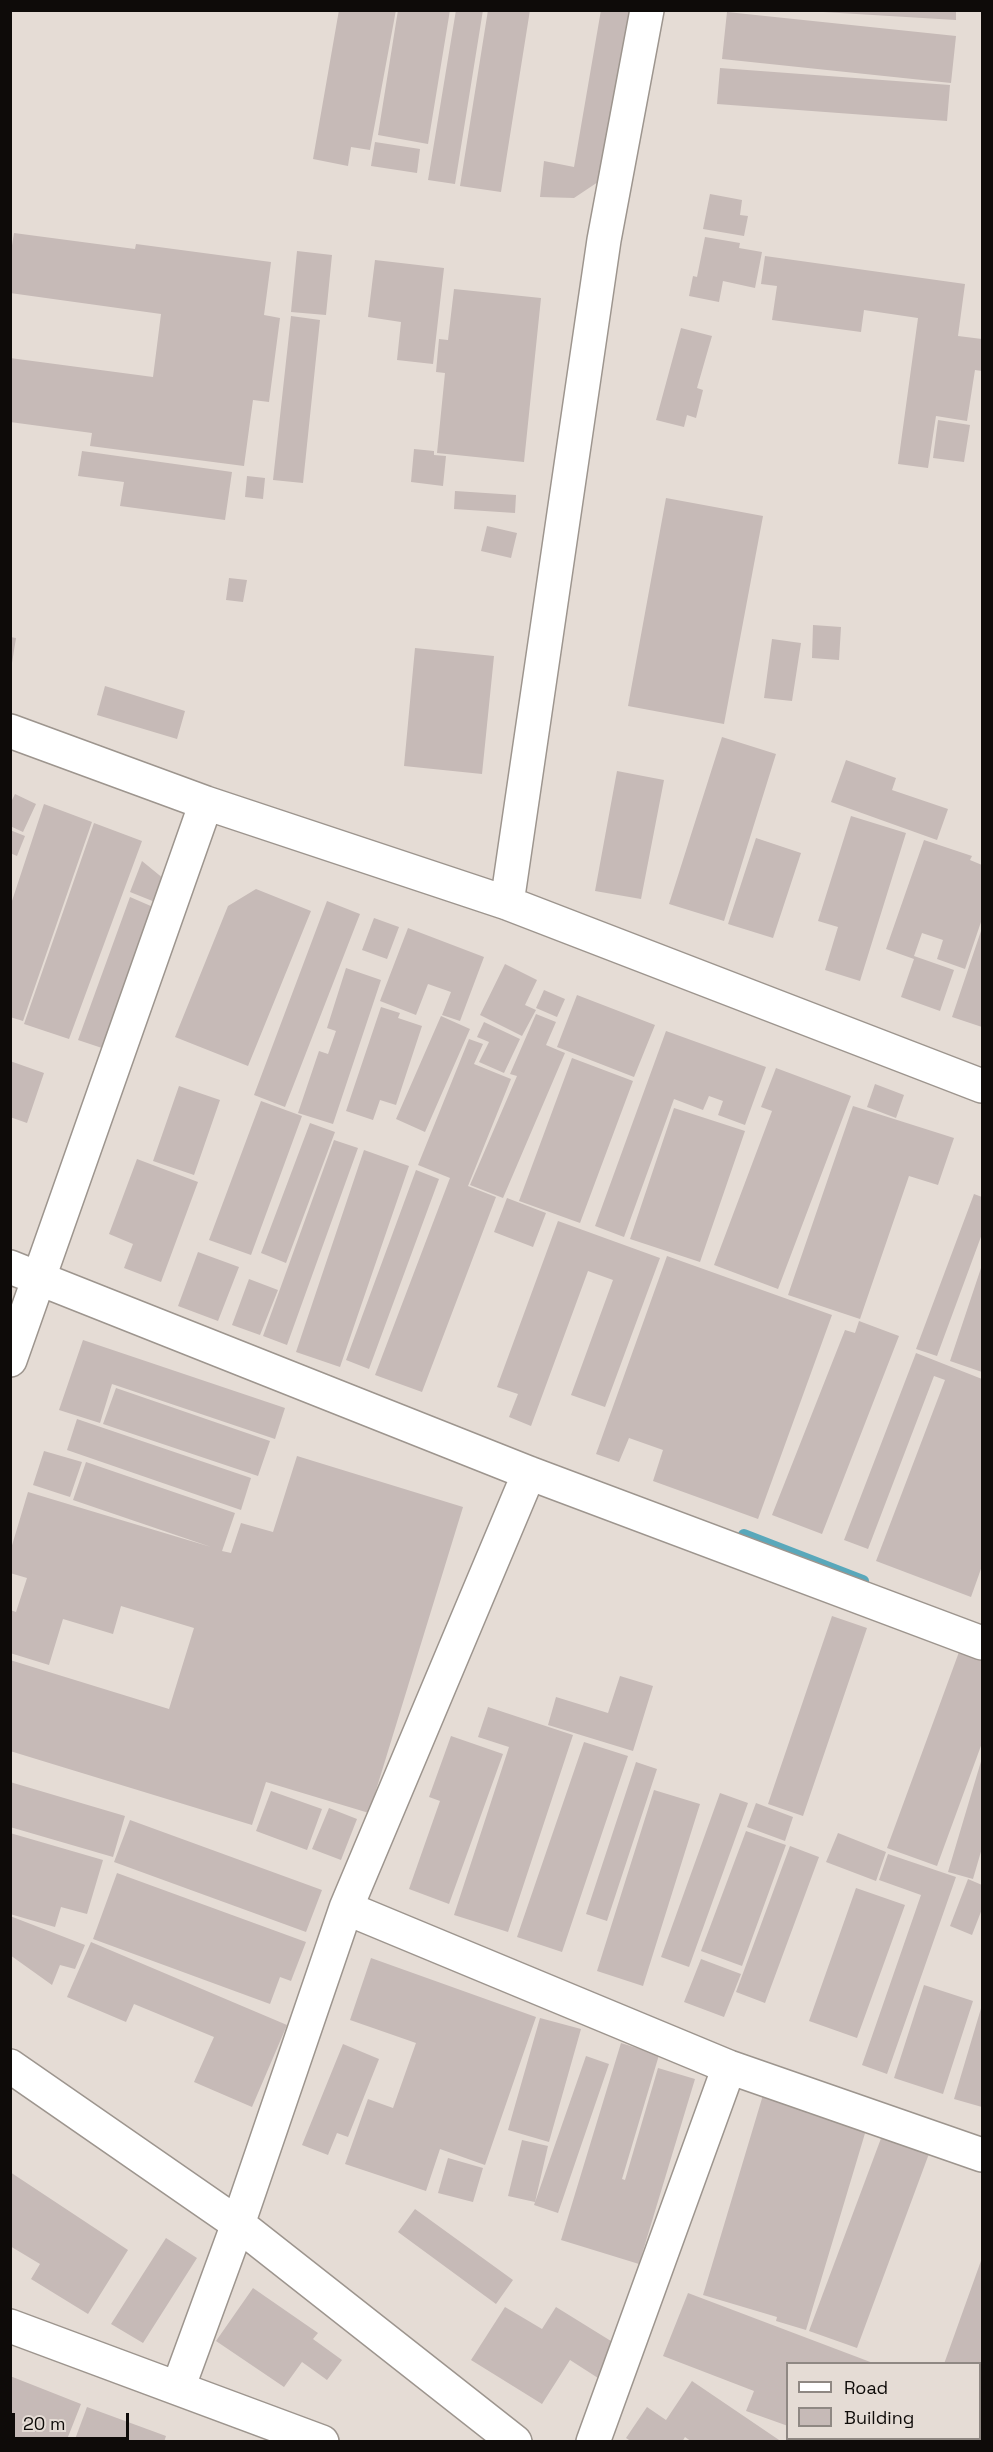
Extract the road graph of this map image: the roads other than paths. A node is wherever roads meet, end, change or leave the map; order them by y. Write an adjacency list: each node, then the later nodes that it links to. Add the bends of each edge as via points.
1 (647, 10): 4 (street, via 604,240)
2 (10, 731): 3 (street)
3 (206, 803): 4 (street); 6 (street)
4 (507, 903): 5 (street)
5 (982, 1086)
6 (26, 1273): 7 (street); 8 (street)
7 (10, 1360)
8 (529, 1473): 9 (street); 10 (street)
9 (982, 1643)
10 (346, 1908): 12 (street); 14 (street)
11 (10, 2066): 14 (street)
12 (729, 2067): 13 (street); 19 (street)
13 (982, 2155)
14 (238, 2224): 16 (street); 18 (street)
15 (10, 2326): 16 (street)
16 (178, 2388): 17 (street)
17 (322, 2442)
18 (515, 2442)
19 (593, 2442)

